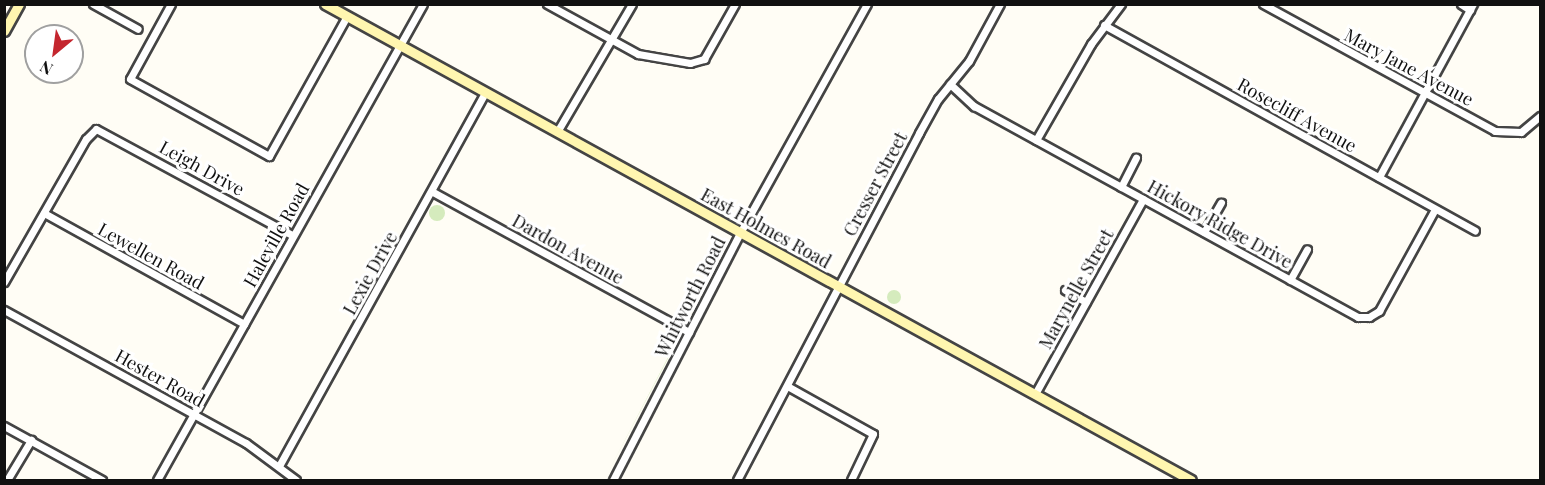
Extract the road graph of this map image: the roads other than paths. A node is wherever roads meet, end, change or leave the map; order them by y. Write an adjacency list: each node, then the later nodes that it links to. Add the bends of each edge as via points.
1 (19, 4): 16 (main road)
2 (93, 4): 18 (street)
3 (171, 4): 15 (street, via 130,79 269,156)
4 (326, 4): 15 (main road, East Holmes Road)
5 (423, 4): 21 (street, Haleville Road)
6 (547, 4): 20 (street)
7 (632, 4): 20 (street)
8 (735, 4): 20 (street, via 704,59 690,63 644,57)
9 (867, 4): 38 (street, Whitworth Road)
10 (1000, 4): 22 (street, Cresser Street, via 969,61)
11 (1121, 4): 17 (street)
12 (1263, 4): 24 (street, Mary Jane Avenue)
13 (1461, 4): 14 (street)
14 (1472, 7): 24 (street)
15 (347, 16): 21 (main road, East Holmes Road)
16 (8, 17): 19 (main road)
17 (1104, 25): 27 (street); 29 (street, Rosecliff Avenue)
18 (138, 29)
19 (4, 31)
20 (611, 41): 26 (street)
21 (400, 46): 23 (main road, East Holmes Road); 39 (street, Haleville Road)
22 (950, 84): 27 (street, Hickory Ridge Drive, via 974,106); 43 (street, Cresser Street, via 924,124)
23 (486, 93): 26 (main road, East Holmes Road); 31 (street, Lexie Drive)
24 (1424, 93): 25 (street, Mary Jane Avenue, via 1505,134 1521,132); 29 (street)
25 (1540, 116)
26 (557, 132): 38 (main road, East Holmes Road)
27 (1036, 140): 30 (street, Hickory Ridge Drive)
28 (1136, 158): 30 (street)
29 (1379, 177): 34 (street, Rosecliff Avenue)
30 (1121, 187): 32 (street, Hickory Ridge Drive)
31 (433, 192): 48 (street, Dardon Avenue); 54 (street, Lexie Drive)
32 (1143, 199): 37 (street, Hickory Ridge Drive); 45 (street, Marynelle Street)
33 (1221, 202): 37 (street)
34 (1435, 209): 36 (street, Rosecliff Avenue); 41 (street, Hickory Ridge Drive, via 1378,311 1369,317 1358,317)
35 (44, 213): 39 (street, Leigh Drive, via 86,138 96,129); 42 (street); 47 (street, Lewellen Road)
36 (1475, 231)
37 (1204, 232): 41 (street, Hickory Ridge Drive)
38 (740, 233): 43 (main road, East Holmes Road); 48 (street, Whitworth Road)
39 (292, 236): 47 (street, Haleville Road)
40 (1307, 249): 41 (street)
41 (1290, 280)
42 (4, 282)
43 (837, 286): 49 (street, Cresser Street); 50 (main road, East Holmes Road)
44 (1065, 290): 45 (street)
45 (1086, 302): 50 (street, Marynelle Street)
46 (4, 310): 51 (street, Hester Road)
47 (244, 324): 51 (street, Haleville Road)
48 (688, 332): 59 (street, Whitworth Road)
49 (789, 387): 60 (street, Cresser Street); 61 (street, via 873,434)
50 (1035, 394): 62 (main road, East Holmes Road)
51 (194, 414): 54 (street, Hester Road); 57 (street, Haleville Road)
52 (4, 426): 53 (street)
53 (31, 440): 55 (street); 56 (street)
54 (279, 466): 58 (street, Hester Road)
55 (7, 480)
56 (102, 480)
57 (157, 480)
58 (296, 480)
59 (613, 480)
60 (737, 480)
61 (850, 480)
62 (1191, 480)

